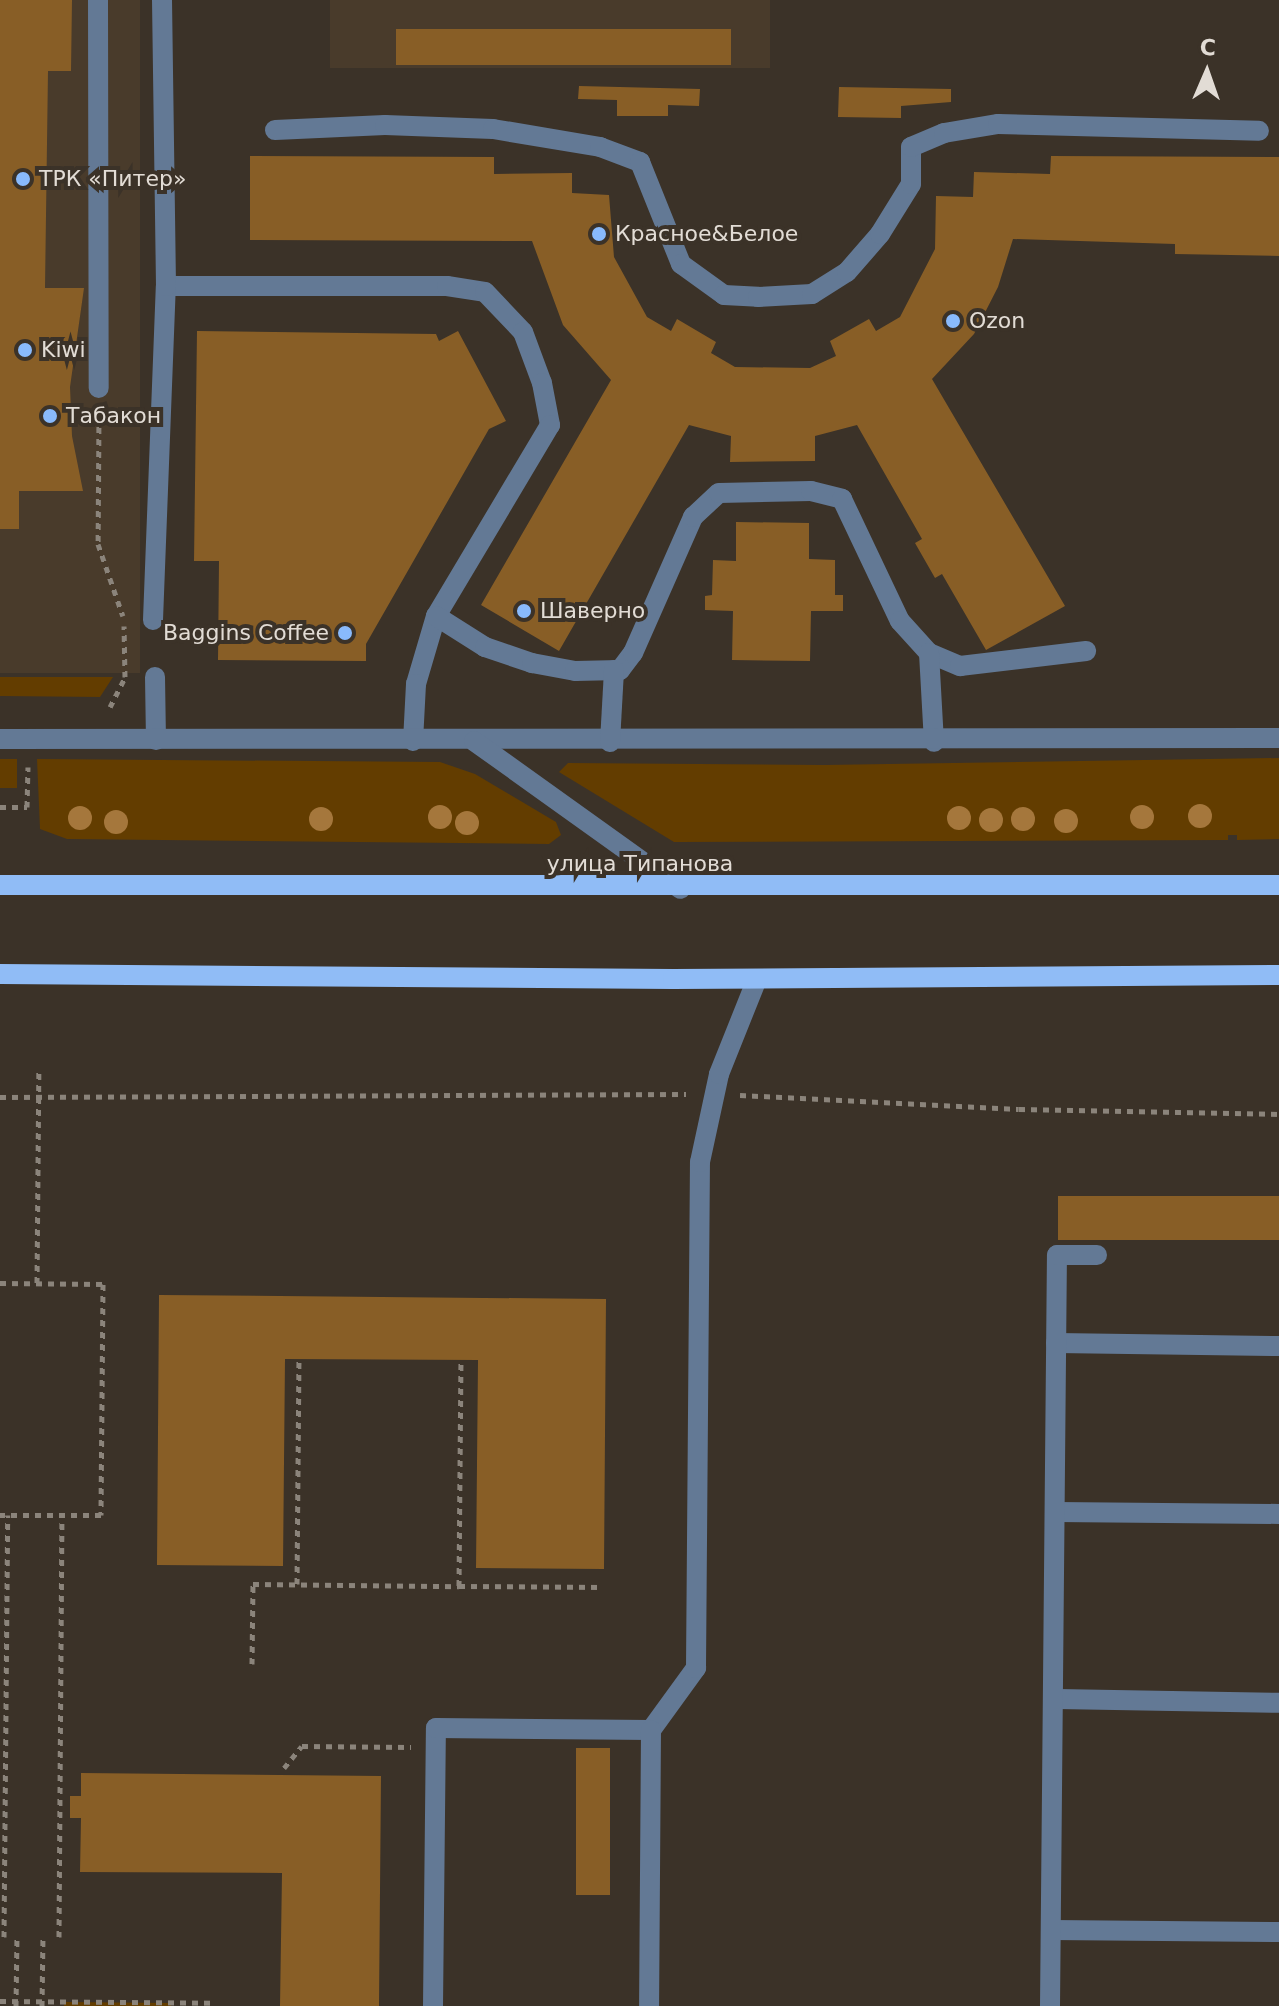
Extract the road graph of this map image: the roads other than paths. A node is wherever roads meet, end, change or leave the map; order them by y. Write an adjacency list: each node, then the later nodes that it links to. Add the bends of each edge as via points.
1 (98, 0): 6 (street)
2 (162, 0): 5 (street)
3 (275, 130): 4 (street, via 385,125 493,129 600,147 640,162 681,264 724,295 758,297 812,294 847,272 880,234 911,184 911,147 944,133 998,124)
4 (1259, 131)
5 (166, 286): 7 (street, via 447,286 485,292 505,307 523,332 542,383 550,425); 8 (street)
6 (99, 388)
7 (436, 616): 11 (street, via 485,647 532,663 575,671); 16 (street, via 416,684)
8 (153, 620)
9 (1086, 651): 10 (street, via 960,666)
10 (929, 653): 11 (street, via 900,621 842,499 811,491 747,489 719,493 693,517 633,653); 19 (street)
11 (614, 670): 18 (street)
12 (155, 677): 15 (street)
13 (1279, 738): 19 (street)
14 (0, 739): 15 (street)
15 (156, 740): 16 (street)
16 (413, 741): 17 (street)
17 (474, 741): 18 (street); 22 (street)
18 (610, 742): 19 (street)
19 (934, 742)
20 (0, 885): 22 (main road, улица Типанова)
21 (1279, 885): 22 (main road, улица Типанова)
22 (681, 889)
23 (0, 974): 25 (main road)
24 (1279, 975): 25 (main road)
25 (757, 979): 33 (street, via 715,1094 700,1162 696,1668)
26 (1097, 1255): 27 (street, via 1057,1255)
27 (1056, 1343): 28 (street); 29 (street)
28 (1279, 1346)
29 (1056, 1512): 30 (street); 31 (street)
30 (1279, 1514)
31 (1057, 1699): 32 (street); 34 (street)
32 (1279, 1703)
33 (651, 1730): 36 (street, via 436,1728); 37 (street)
34 (1051, 1930): 35 (street); 38 (street)
35 (1279, 1932)
36 (433, 2006)
37 (649, 2006)
38 (1050, 2006)

